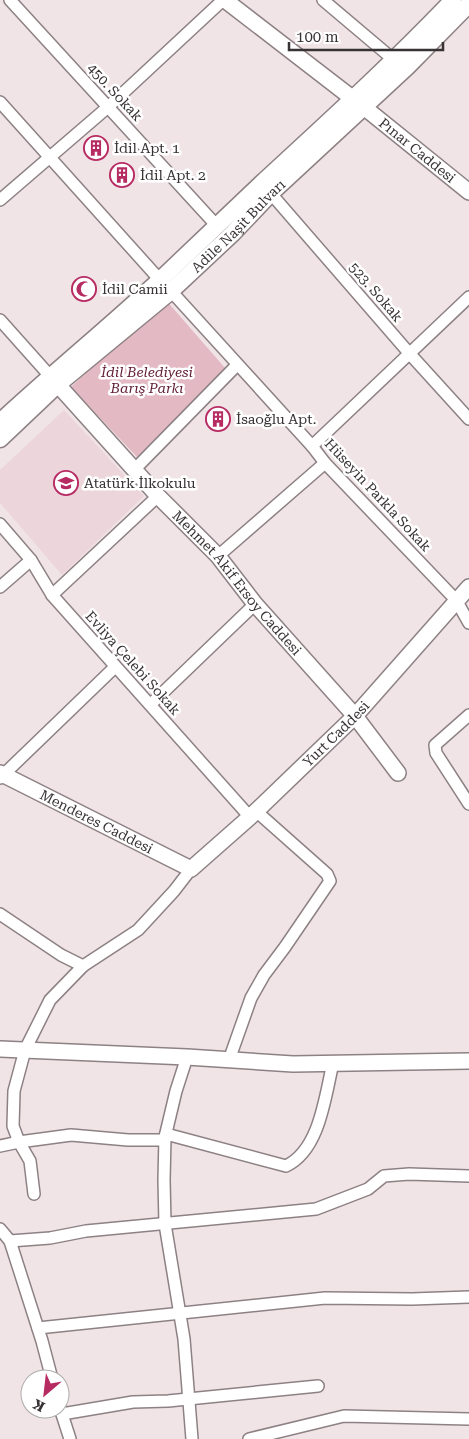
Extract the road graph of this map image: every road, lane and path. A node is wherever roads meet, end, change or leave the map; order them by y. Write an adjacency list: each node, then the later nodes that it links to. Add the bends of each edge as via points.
1 (10, 0): 9 (street, 450. Sokak)
2 (224, 0): 8 (street, Pınar Caddesi); 9 (street)
3 (323, 0): 6 (street)
4 (453, 0): 6 (main road, Adile Naşit Bulvarı)
5 (469, 4): 8 (main road, Adile Naşit Bulvarı, via 407,68)
6 (394, 60): 8 (main road, Adile Naşit Bulvarı)
7 (0, 102): 10 (street, Hüseyin Parkla Sokak)
8 (360, 103): 11 (main road, Adile Naşit Bulvarı); 12 (street, Pınar Caddesi)
9 (108, 107): 10 (street); 14 (street, 450. Sokak)
10 (49, 157): 13 (street); 15 (street, Hüseyin Parkla Sokak)
11 (266, 188): 14 (main road, Adile Naşit Bulvarı); 15 (main road, Adile Naşit Bulvarı, via 233,234); 18 (street, 523. Sokak)
12 (469, 192)
13 (0, 200)
14 (217, 226): 15 (main road, Adile Naşit Bulvarı)
15 (165, 285): 19 (street, Hüseyin Parkla Sokak); 20 (main road, Adile Naşit Bulvarı)
16 (469, 297): 18 (street)
17 (0, 320): 20 (street)
18 (409, 354): 21 (street, 523. Sokak); 24 (street)
19 (237, 366): 24 (street, Hüseyin Parkla Sokak); 26 (street)
20 (53, 380): 22 (main road, Adile Naşit Bulvarı); 23 (main road, Adile Naşit Bulvarı); 26 (street, Mehmet Akif Ersoy Caddesi)
21 (469, 419)
22 (0, 422)
23 (0, 439)
24 (312, 446): 25 (street, Hüseyin Parkla Sokak)
25 (325, 463): 29 (street); 34 (street, Hüseyin Parkla Sokak)
26 (134, 470): 27 (street, Mehmet Akif Ersoy Caddesi)
27 (158, 496): 29 (street, Mehmet Akif Ersoy Caddesi); 33 (street)
28 (0, 524): 30 (street, Evliya Çelebi Sokak)
29 (218, 556): 35 (street, Mehmet Akif Ersoy Caddesi)
30 (31, 560): 31 (street); 33 (street, Evliya Çelebi Sokak)
31 (0, 587)
32 (469, 587): 34 (street, Yurt Caddesi)
33 (52, 595): 37 (street, Evliya Çelebi Sokak)
34 (456, 600): 36 (street, Hüseyin Parkla Sokak); 39 (street, Yurt Caddesi)
35 (255, 604): 38 (street); 39 (street, Mehmet Akif Ersoy Caddesi)
36 (469, 623)
37 (115, 667): 38 (street, Evliya Çelebi Sokak); 42 (street)
38 (151, 704): 44 (street, Evliya Çelebi Sokak)
39 (355, 716): 41 (street, Mehmet Akif Ersoy Caddesi); 44 (street, Yurt Caddesi)
40 (469, 716): 43 (street, via 435,745 436,753)
41 (398, 773)
42 (1, 775): 45 (street, Menderes Caddesi)
43 (469, 804)
44 (253, 814): 45 (street, Yurt Caddesi); 51 (street, Evliya Çelebi Sokak, via 327,874 330,880 251,998)
45 (191, 869): 47 (street, via 138,930)
46 (0, 914): 47 (street)
47 (83, 966): 49 (street, via 50,1000)
48 (0, 1049): 49 (street)
49 (25, 1050): 50 (street); 55 (street, via 14,1091 13,1126)
50 (187, 1057): 51 (street); 54 (street)
51 (229, 1060): 53 (street)
52 (469, 1061): 53 (street)
53 (333, 1064): 54 (street, via 318,1126 306,1149 286,1166)
54 (165, 1137): 55 (street, via 128,1140 71,1135); 59 (street)
55 (19, 1142): 56 (street); 58 (street, via 30,1161)
56 (0, 1146)
57 (469, 1176): 59 (street, via 384,1176 368,1189 316,1209)
58 (34, 1194)
59 (166, 1224): 61 (street); 63 (street)
60 (0, 1228): 61 (street)
61 (10, 1241): 64 (street)
62 (469, 1297): 63 (street, via 325,1298)
63 (180, 1314): 64 (street); 67 (street)
64 (38, 1328): 65 (street)
65 (49, 1369)
66 (318, 1386): 67 (street)
67 (188, 1399): 68 (street); 72 (street)
68 (70, 1409)
69 (64, 1419): 71 (street)
70 (469, 1419): 73 (street, via 344,1416)
71 (70, 1439)
72 (192, 1439)
73 (249, 1439)

